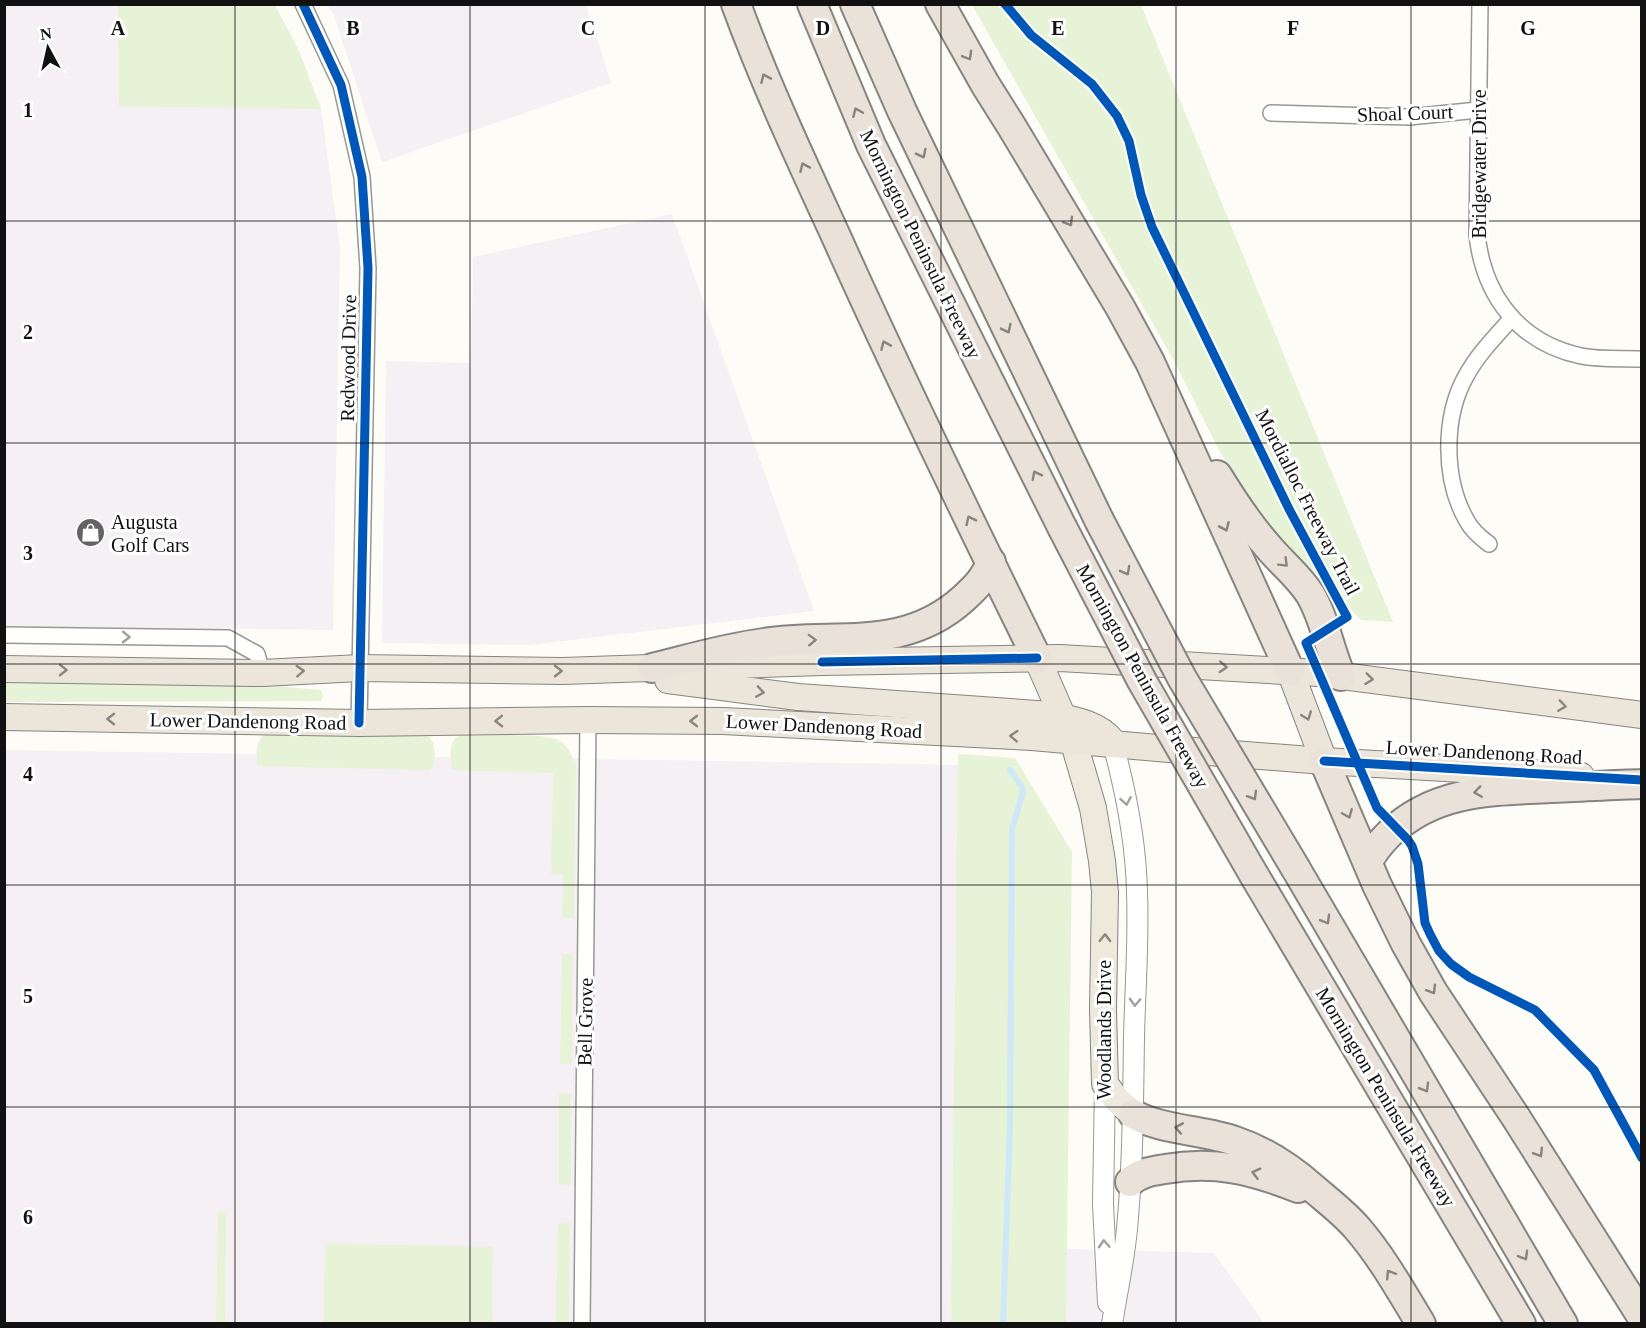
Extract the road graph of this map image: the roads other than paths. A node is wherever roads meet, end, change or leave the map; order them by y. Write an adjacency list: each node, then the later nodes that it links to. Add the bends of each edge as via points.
1 (303, 4): 16 (street, Redwood Drive, via 341,85 362,177 368,268)
2 (736, 4): 13 (highway, one-way to 2, via 890,356 780,113)
3 (812, 4): 40 (highway, Mornington Peninsula Freeway, one-way to 3, bridge, via 1142,681 871,145)
4 (855, 4): 41 (highway, Mornington Peninsula Freeway, one-way to 41, bridge, via 902,111 1099,520 1182,678)
5 (940, 4): 11 (highway, one-way to 11, via 1120,307)
6 (1480, 4): 7 (street, Bridgewater Drive)
7 (1478, 110): 8 (street, Shoal Court, via 1409,117); 9 (street, Bridgewater Drive, via 1480,256 1487,278)
8 (1271, 113)
9 (1512, 318): 10 (street, Bridgewater Drive, via 1535,338 1562,351 1584,356); 12 (street, via 1466,375 1456,396 1449,434 1454,489 1467,523)
10 (1641, 358)
11 (1166, 395): 20 (highway, one-way to 20); 22 (highway, one-way to 22, via 1243,515 1311,596)
12 (1489, 544)
13 (991, 562): 15 (highway); 17 (highway, one-way to 13, via 765,642 887,636 917,628 960,603 987,573)
14 (4, 635): 21 (street, one-way to 21, via 228,638 257,654)
15 (1037, 658): 17 (highway); 20 (highway, one-way to 20); 27 (highway)
16 (360, 668): 19 (highway, one-way to 19); 21 (highway, one-way to 16); 26 (street, Redwood Drive)
17 (652, 668): 19 (highway)
18 (4, 669): 21 (highway, one-way to 21)
19 (598, 671): 27 (highway, one-way to 27, via 798,697 1024,712)
20 (1290, 671): 22 (highway); 29 (highway, one-way to 29)
21 (262, 673)
22 (1341, 676): 23 (highway, one-way to 23)
23 (1641, 715)
24 (4, 717): 26 (highway, Lower Dandenong Road, one-way to 24)
25 (588, 720): 26 (highway, Lower Dandenong Road, one-way to 26); 27 (highway, Lower Dandenong Road, one-way to 25, via 1032,736 788,723); 37 (street, Bell Grove)
26 (359, 723)
27 (1068, 729): 28 (highway, via 1096,728); 32 (main road, Woodlands Drive, one-way to 27, via 1102,861 1093,808)
28 (1113, 744): 29 (highway, Lower Dandenong Road); 33 (street, Woodlands Drive, one-way to 33, via 1136,864)
29 (1324, 760): 30 (highway, Lower Dandenong Road); 31 (highway, one-way to 31)
30 (1641, 782): 31 (highway, one-way to 31, via 1456,796 1402,823)
31 (1368, 862): 36 (highway, one-way to 36, via 1433,992)
32 (1105, 1084): 33 (main road); 38 (street, Woodlands Drive, one-way to 32, via 1103,1223)
33 (1133, 1114): 34 (street, Woodlands Drive); 35 (highway, one-way to 33, via 1265,1153 1227,1138 1152,1122)
34 (1130, 1182): 35 (highway, one-way to 34, via 1269,1176 1216,1166 1153,1171); 38 (street, Woodlands Drive, via 1125,1245)
35 (1330, 1202): 39 (highway, one-way to 35, via 1366,1239)
36 (1641, 1317)
37 (582, 1323)
38 (1111, 1323)
39 (1421, 1323)
40 (1521, 1323)
41 (1563, 1323)

